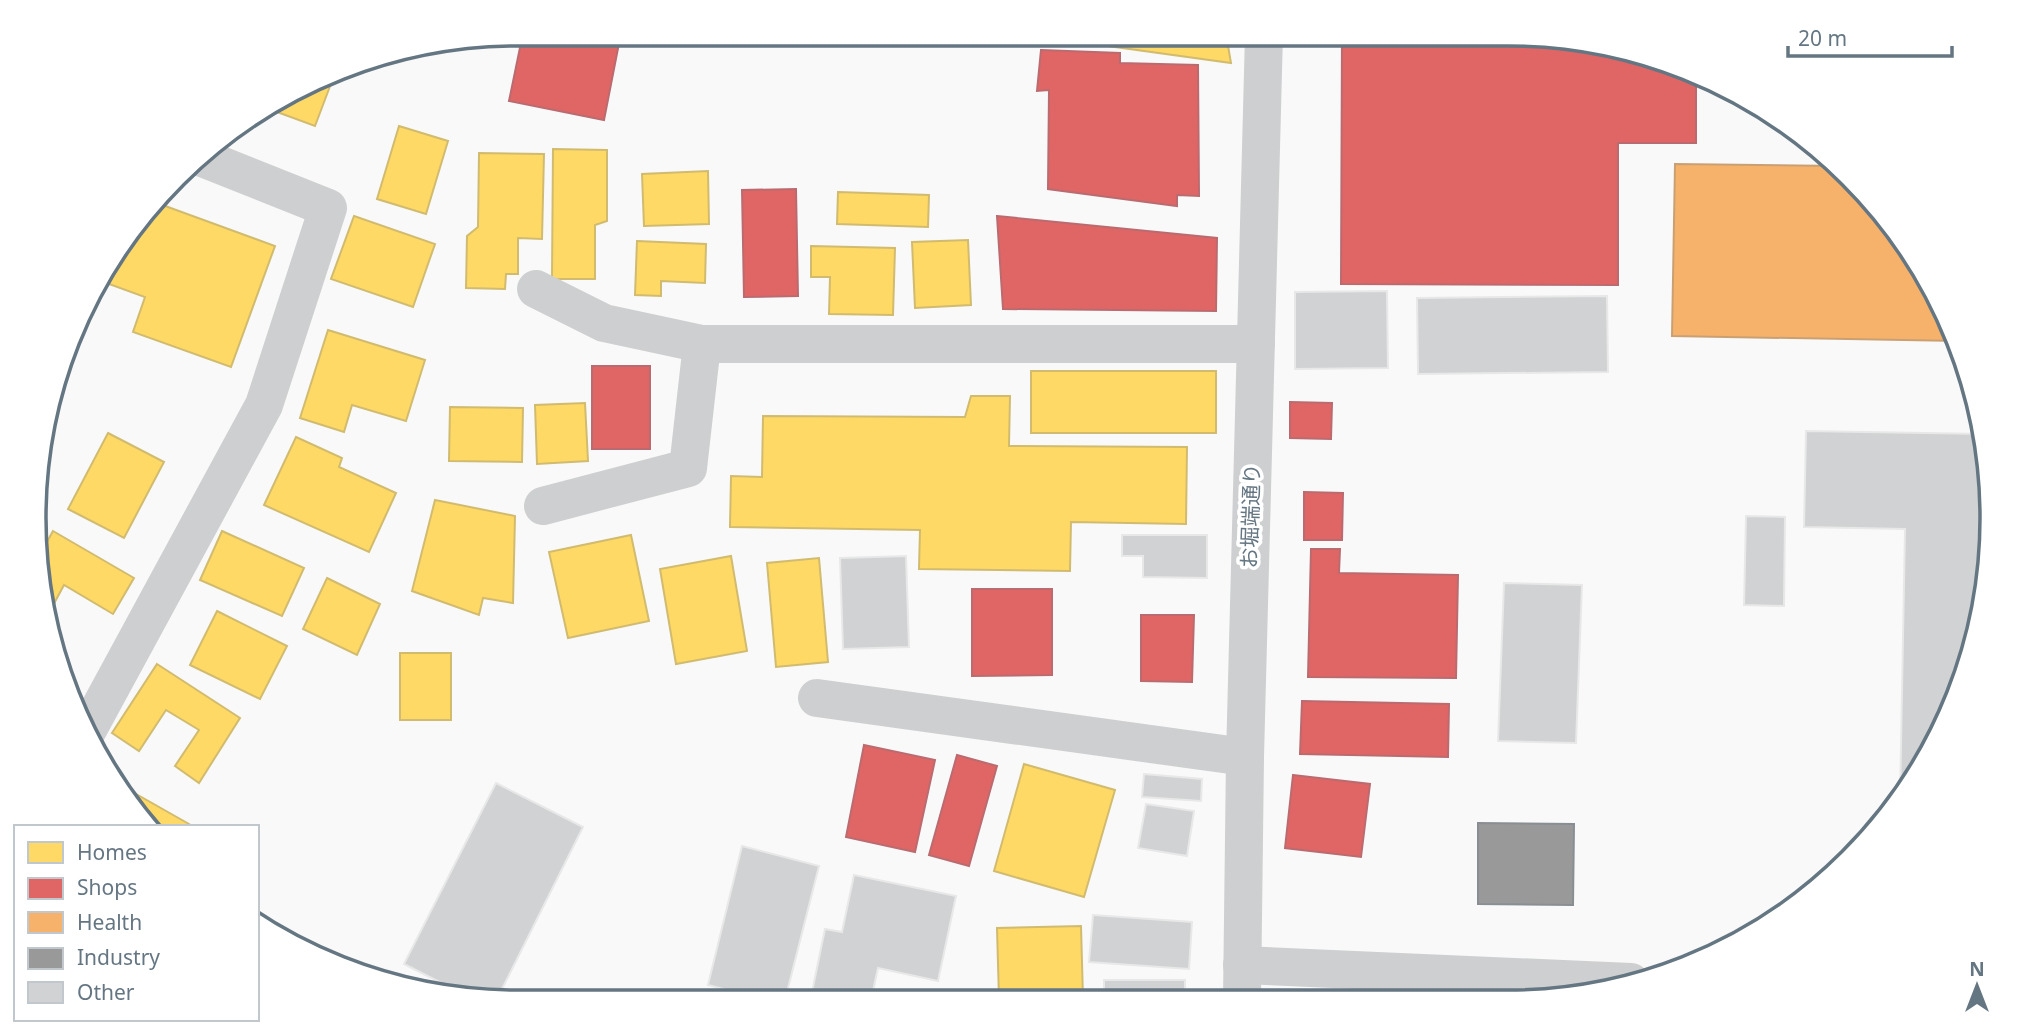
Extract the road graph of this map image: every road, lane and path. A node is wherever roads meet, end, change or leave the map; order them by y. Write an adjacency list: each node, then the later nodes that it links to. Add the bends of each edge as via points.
1 (1264, 46): 5 (street, お堀端通り)
2 (209, 161): 8 (street, via 328,208 264,405)
3 (536, 289): 4 (street, via 604,323)
4 (702, 344): 5 (street); 6 (street, via 688,468)
5 (1256, 344): 9 (street, お堀端通り)
6 (543, 506)
7 (817, 698): 9 (street)
8 (92, 721)
9 (1245, 757): 10 (street, お堀端通り)
10 (1242, 982): 11 (street)
11 (1589, 982)

